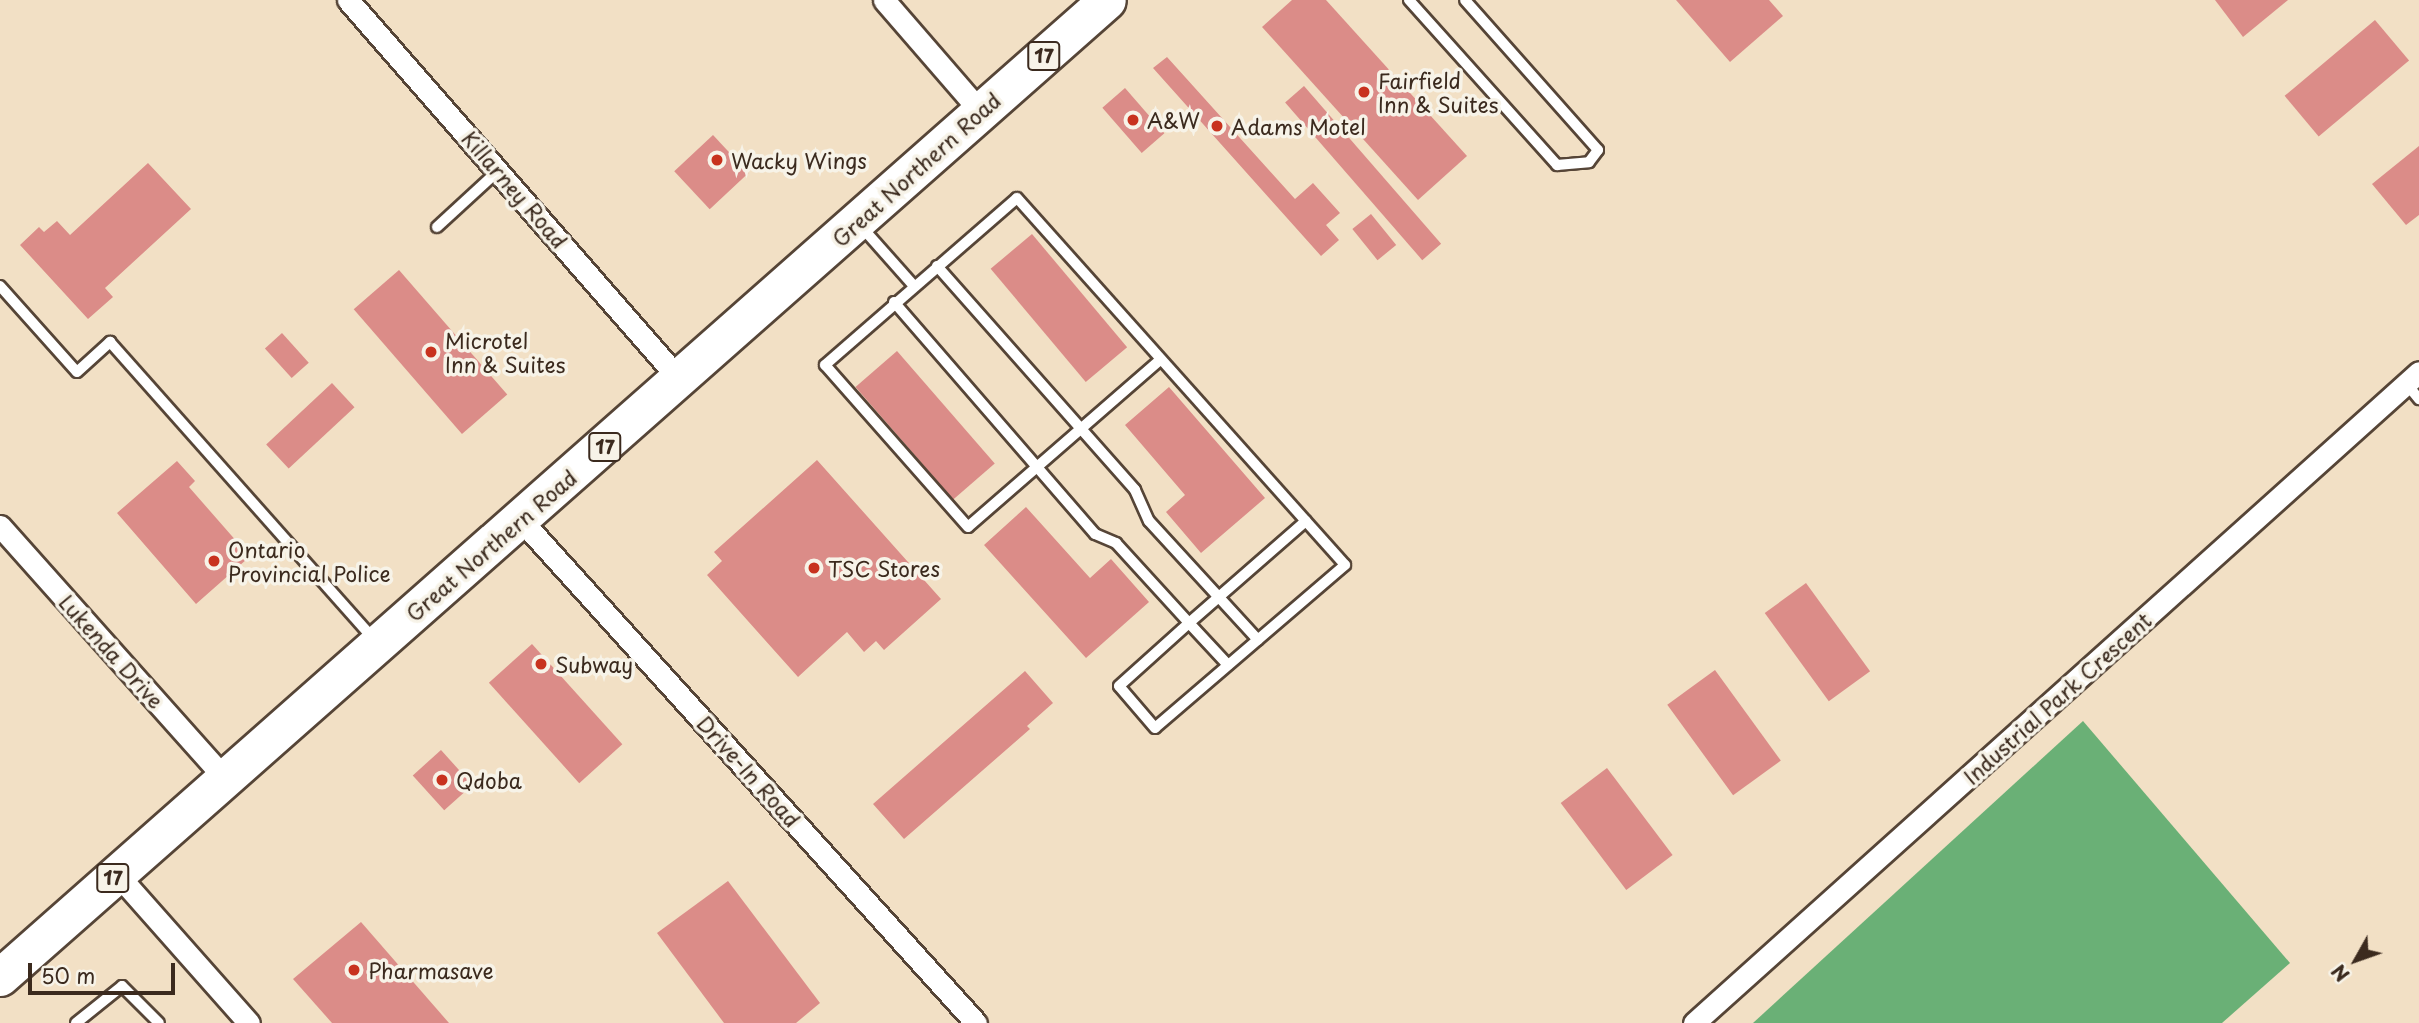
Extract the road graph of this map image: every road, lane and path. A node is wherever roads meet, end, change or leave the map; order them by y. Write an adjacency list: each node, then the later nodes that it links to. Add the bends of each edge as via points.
1 (348, 0): 7 (street, Killarney Road)
2 (884, 0): 6 (street)
3 (1107, 0): 6 (highway, Great Northern Road / 17)
4 (1409, 0): 5 (lane, via 1557,164 1589,162 1598,150)
5 (1465, 0)
6 (981, 111): 8 (highway, Great Northern Road / 17)
7 (499, 170): 9 (lane); 15 (street, Killarney Road)
8 (858, 222): 12 (lane); 15 (highway, Great Northern Road / 17)
9 (437, 227)
10 (937, 266): 12 (lane); 14 (lane, via 1017,198); 17 (lane)
11 (0, 286): 25 (lane, via 77,372 110,342)
12 (914, 286): 13 (lane)
13 (894, 302): 18 (lane); 18 (lane, via 825,365 968,527)
14 (1160, 360): 17 (lane); 20 (lane)
15 (681, 381): 19 (highway, Great Northern Road / 17)
16 (2415, 385): 34 (street, Industrial Park Crescent)
17 (1080, 428): 18 (lane); 22 (lane, via 1135,490 1149,521)
18 (1037, 466): 23 (lane, via 1095,534 1116,543)
19 (521, 520): 25 (highway, Great Northern Road / 17); 33 (street, Drive-In Road)
20 (1306, 521): 22 (lane); 24 (lane, via 1345,565)
21 (0, 526): 27 (street, Lukenda Drive)
22 (1219, 597): 23 (lane); 24 (lane)
23 (1189, 623): 26 (lane); 26 (lane, via 1119,686 1155,728)
24 (1258, 640): 26 (lane)
25 (378, 643): 27 (highway, Great Northern Road / 17)
26 (1228, 665)
27 (223, 776): 28 (highway, Great Northern Road / 17)
28 (117, 874): 29 (highway, Great Northern Road / 17); 32 (street)
29 (0, 977)
30 (76, 1023): 31 (lane, via 122,986)
31 (159, 1023)
32 (249, 1023)
33 (976, 1023)
34 (1694, 1023)

